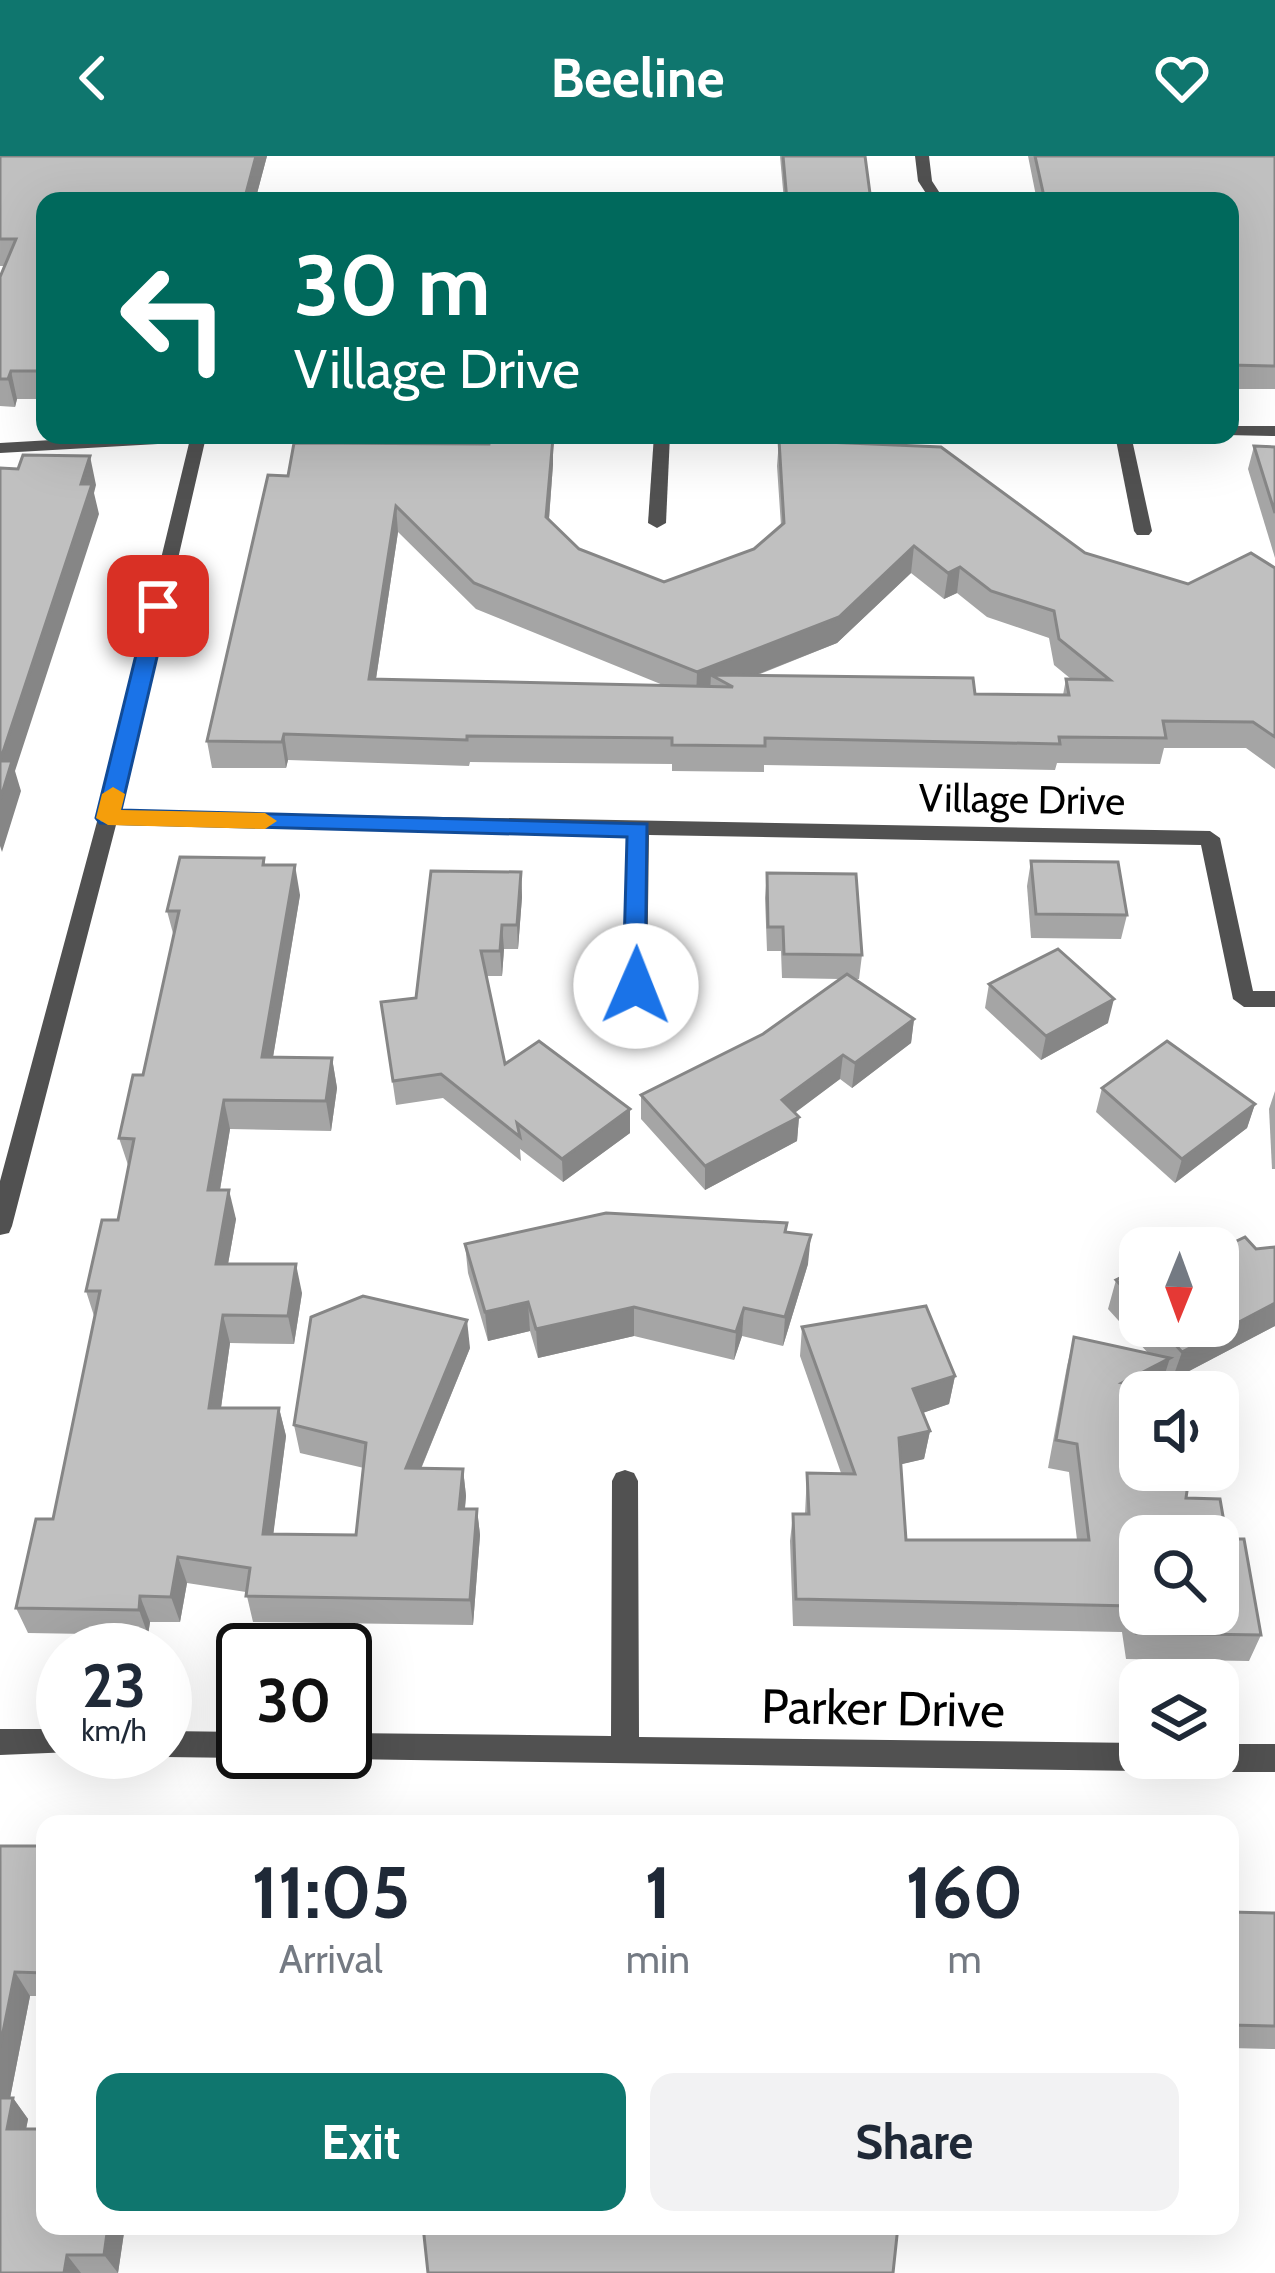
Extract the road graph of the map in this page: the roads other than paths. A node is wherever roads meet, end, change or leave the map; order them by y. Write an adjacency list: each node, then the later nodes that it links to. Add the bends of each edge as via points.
1 (922, 156): 2 (street)
2 (933, 192)
3 (1239, 431): 4 (street)
4 (1275, 431)
5 (72, 444): 9 (street)
6 (196, 444): 12 (street)
7 (662, 444): 10 (street)
8 (1125, 444): 11 (street)
9 (0, 448)
10 (658, 523)
11 (1143, 531)
12 (108, 818): 13 (street, Village Drive); 16 (street)
13 (639, 829): 14 (street); 15 (street, Village Drive, via 1210,838 1244,999)
14 (636, 986)
15 (1275, 999)
16 (0, 1226)
17 (626, 1481): 21 (street)
18 (0, 1742): 19 (street)
19 (36, 1742)
20 (372, 1746): 21 (street, Parker Drive)
21 (625, 1750): 22 (street, Parker Drive)
22 (1119, 1756)
23 (1239, 1758): 24 (street)
24 (1275, 1758)

